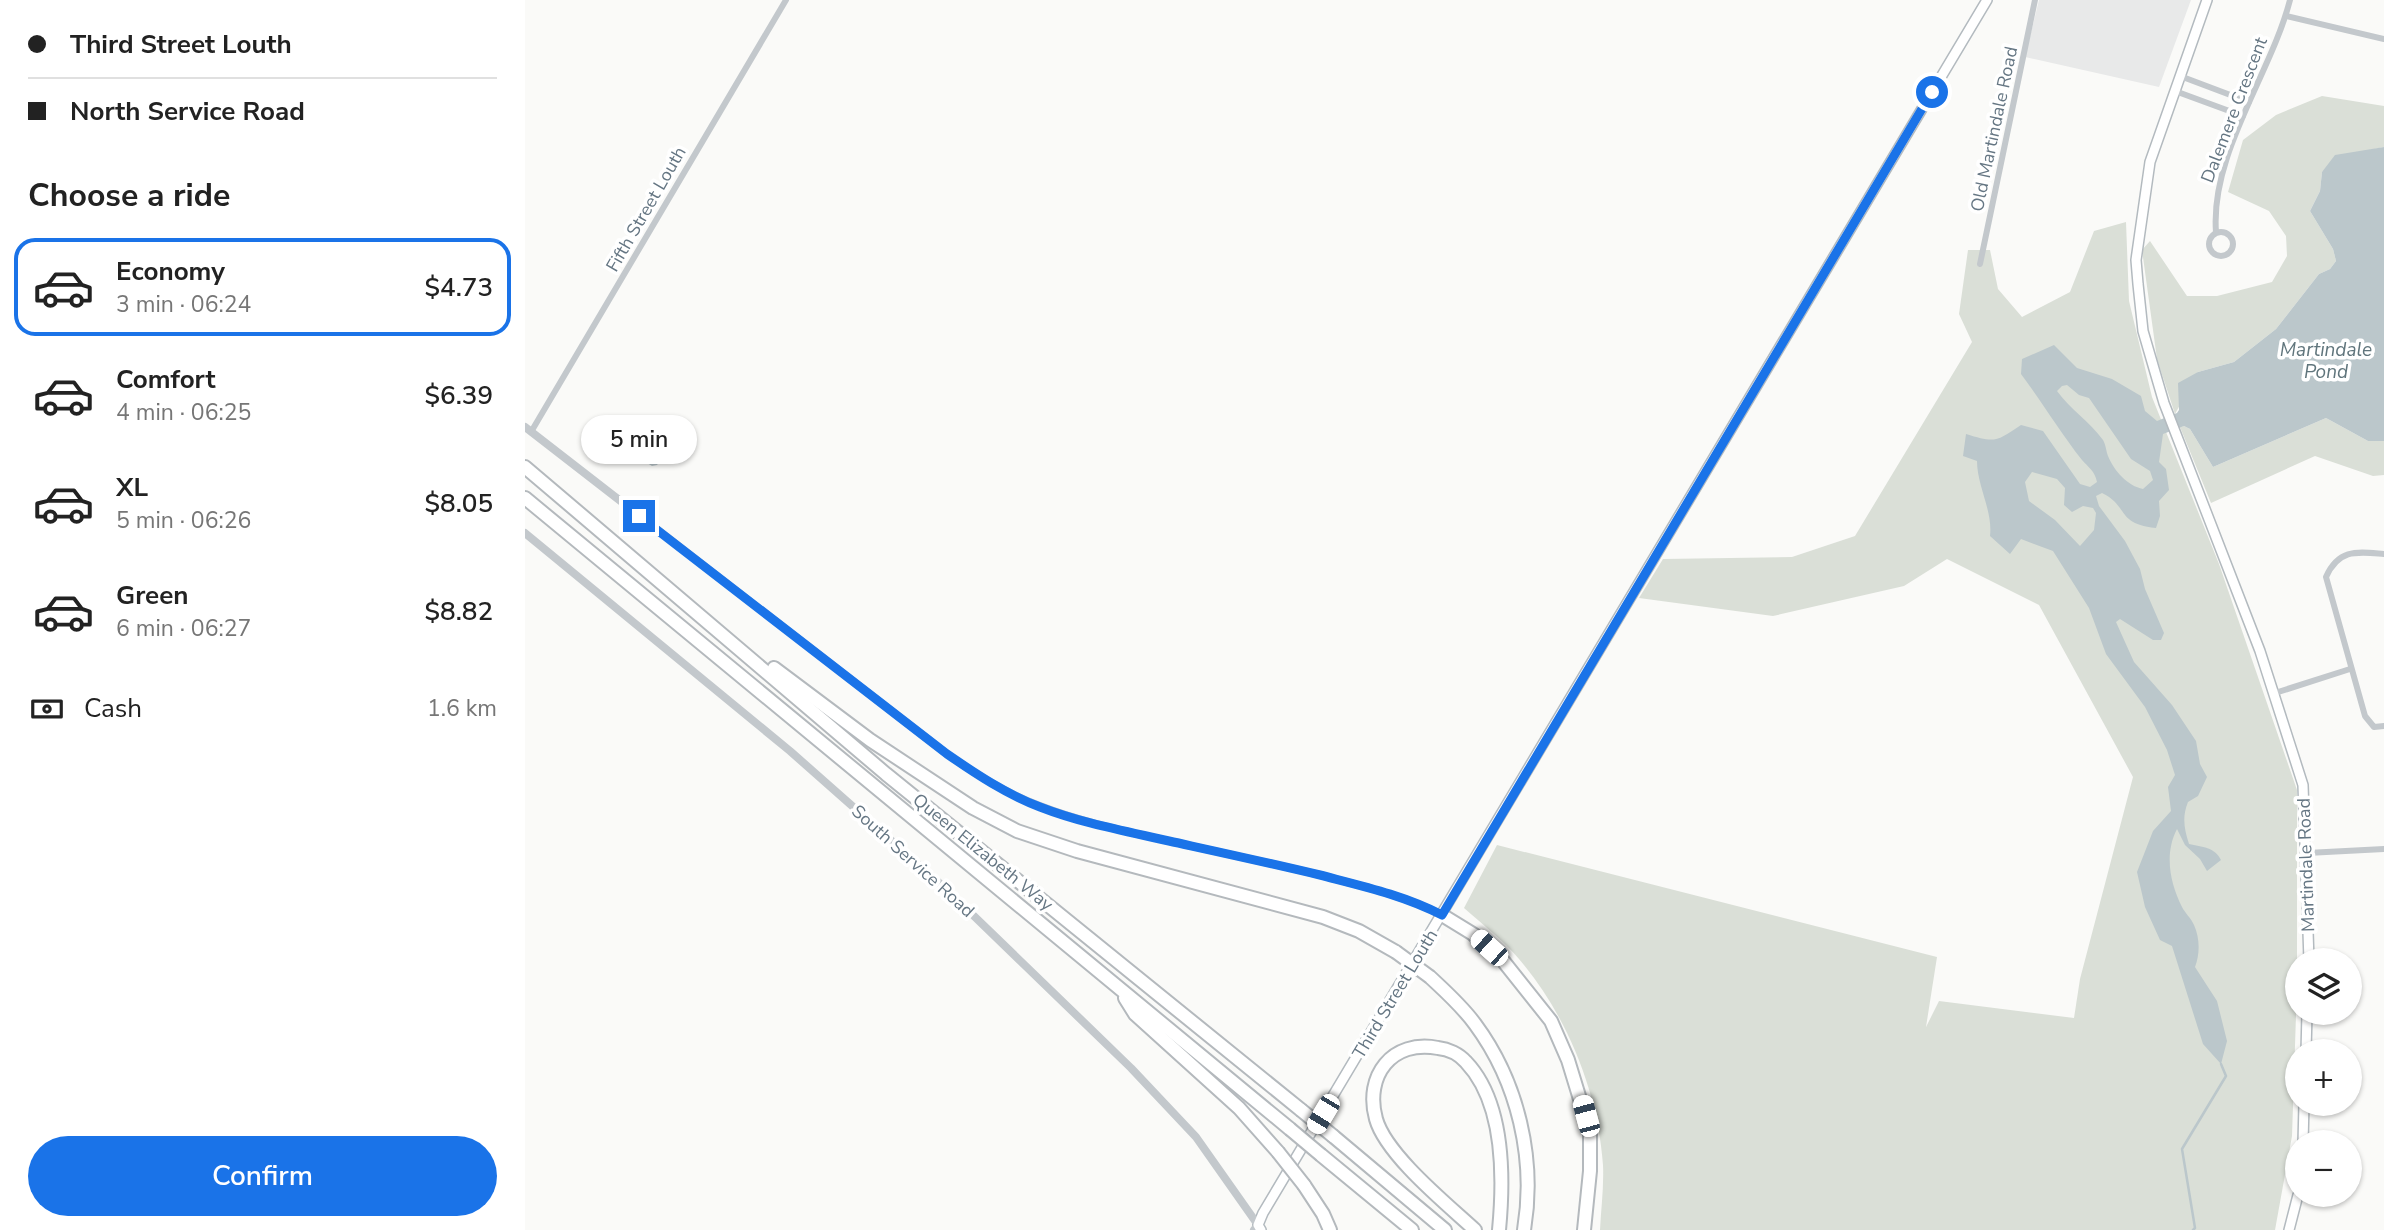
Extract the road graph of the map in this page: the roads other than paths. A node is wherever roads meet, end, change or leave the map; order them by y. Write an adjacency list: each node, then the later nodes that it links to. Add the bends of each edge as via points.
1 (786, 0): 14 (street, Fifth Street Louth)
2 (1987, 0): 25 (main road, Third Street Louth)
3 (2035, 0): 13 (street, Old Martindale Road)
4 (2207, 0): 8 (main road)
5 (2290, 0): 6 (street, Dalemere Crescent)
6 (2286, 16): 7 (street); 10 (street, Dalemere Crescent)
7 (2384, 39)
8 (2180, 76): 9 (main road); 10 (street)
9 (2175, 91): 11 (street); 21 (main road, Martindale Road, via 2150,162 2136,260 2143,331 2183,456)
10 (2249, 102): 11 (street, Dalemere Crescent)
11 (2243, 116): 12 (street, Dalemere Crescent, via 2217,195)
12 (2216, 232): 12 (street, Dalemere Crescent, via 2233,240 2231,251 2224,256 2212,253 2208,246)
13 (1980, 264)
14 (528, 430): 25 (street, via 947,754 1011,794 1101,826 1369,888)
15 (525, 467): 19 (highway, Queen Elizabeth Way)
16 (525, 498): 27 (highway, Queen Elizabeth Way)
17 (525, 533): 29 (street, South Service Road, via 790,751 945,888 1196,1137)
18 (2384, 554): 20 (street, via 2353,551 2326,577)
19 (680, 599): 32 (highway, Queen Elizabeth Way, bridge, via 886,774); 35 (highway, bridge, via 870,740 973,808 1017,831 1323,917 1396,951 1456,1001 1476,1025 1512,1093 1527,1158)
20 (2350, 669): 21 (street); 22 (street, via 2365,716 2374,727)
21 (2275, 693): 24 (main road, Martindale Road, via 2303,785)
22 (2384, 726)
23 (2384, 849): 24 (street)
24 (2307, 853): 26 (main road, Martindale Road)
25 (1442, 915): 29 (main road, Third Street Louth); 36 (highway, via 1504,961 1551,1021 1590,1132)
26 (2309, 948)
27 (1117, 986): 30 (highway, bridge, via 1135,1014 1239,1108 1304,1185); 31 (highway, Queen Elizabeth Way, bridge)
28 (2295, 1207): 37 (main road)
29 (1258, 1228)
30 (1331, 1230)
31 (1412, 1230)
32 (1445, 1230)
33 (1475, 1230): 34 (highway, via 1395,1152 1377,1121 1373,1093 1378,1074 1401,1050 1424,1045 1447,1049 1465,1060 1477,1076 1501,1153)
34 (1499, 1230)
35 (1524, 1230)
36 (1584, 1230)
37 (2289, 1230)

